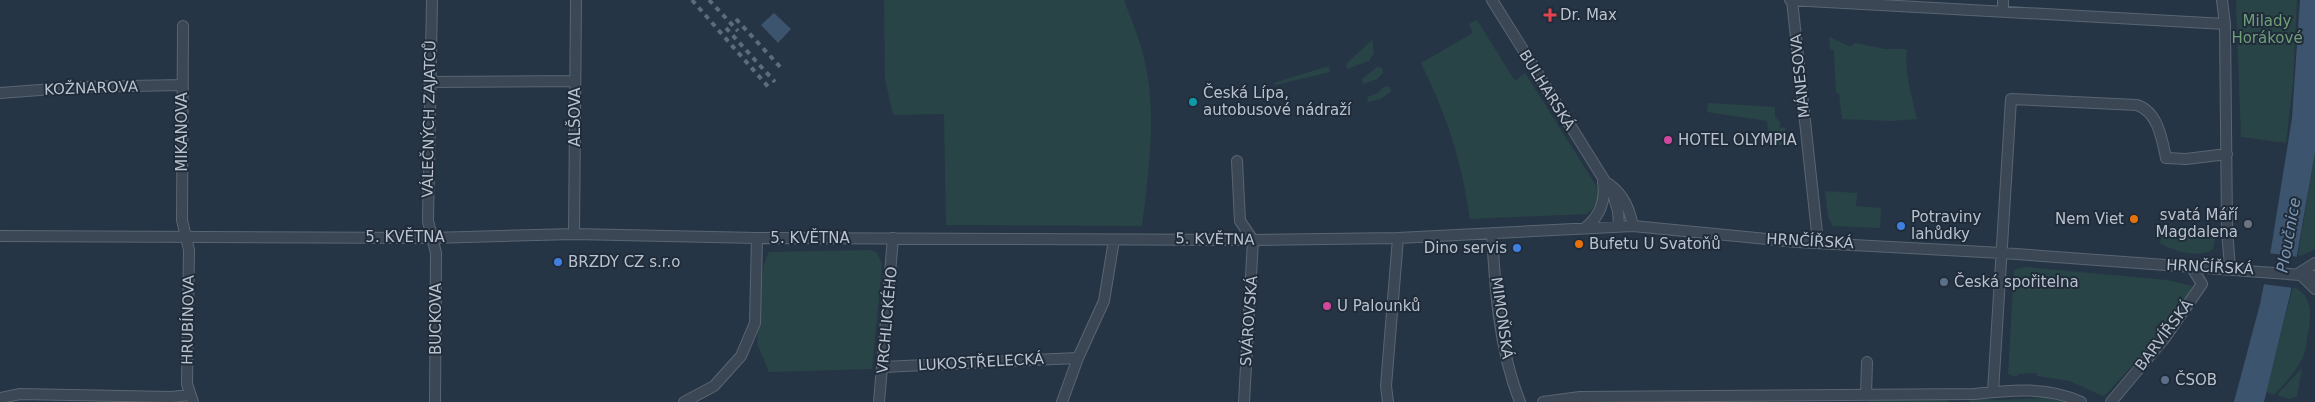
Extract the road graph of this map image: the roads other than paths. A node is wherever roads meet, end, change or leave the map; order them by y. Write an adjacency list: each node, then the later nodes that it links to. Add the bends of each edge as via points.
1 (432, 0): 11 (street, VÁLEČNÝCH ZAJATCŮ)
2 (576, 0): 10 (street, ALŠOVA)
3 (1492, 0): 16 (street, BULHARSKÁ)
4 (1791, 0): 7 (street); 30 (street, MÁNESOVA)
5 (2004, 0): 7 (street)
6 (2222, 0): 8 (street)
7 (2003, 12): 8 (street)
8 (2225, 24): 14 (street)
9 (183, 26): 12 (street, MIKANOVA)
10 (575, 81): 11 (street); 21 (street, ALŠOVA)
11 (430, 82): 24 (street, VÁLEČNÝCH ZAJATCŮ, via 428,221)
12 (182, 85): 13 (street, KOŽNAROVA, via 79,87); 23 (street, MIKANOVA, via 182,220)
13 (0, 93)
14 (2227, 154): 31 (street, via 2166,158 2155,121 2137,105 2011,99); 34 (street)
15 (1237, 161): 29 (street, via 1240,221)
16 (1603, 179): 17 (street, BULHARSKÁ, via 1616,203); 18 (street, BULHARSKÁ, via 1624,199); 19 (street, via 1601,208)
17 (1619, 226): 18 (street, HRNČÍŘSKÁ); 19 (street, 5. KVĚTNA)
18 (1632, 226): 30 (street, HRNČÍŘSKÁ)
19 (1585, 228): 20 (street, 5. KVĚTNA)
20 (1492, 233): 27 (street, 5. KVĚTNA); 52 (street, MIMOŇSKÁ, via 1501,328)
21 (574, 234): 24 (street, 5. KVĚTNA); 25 (street, 5. KVĚTNA)
22 (0, 236): 23 (street, 5. KVĚTNA)
23 (186, 237): 24 (street, 5. KVĚTNA); 44 (street, HRUBÍNOVA, via 189,250 187,384)
24 (431, 238): 46 (street, BUCKOVA, via 436,253)
25 (757, 238): 26 (street, 5. KVĚTNA); 47 (street, via 755,323 741,356 714,386)
26 (893, 238): 28 (street, 5. KVĚTNA); 40 (street, VRCHLICKÉHO)
27 (1398, 238): 29 (street, 5. KVĚTNA); 51 (street, via 1386,386)
28 (1114, 240): 29 (street, 5. KVĚTNA); 38 (street, via 1104,301)
29 (1253, 240): 50 (street, SVÁROVSKÁ)
30 (1818, 242): 31 (street, HRNČÍŘSKÁ)
31 (2002, 253): 33 (street, HRNČÍŘSKÁ); 41 (street)
32 (2315, 263): 35 (street)
33 (2191, 266): 34 (street, HRNČÍŘSKÁ); 55 (street, BARVÍŘSKÁ, via 2202,284 2164,339)
34 (2230, 268): 35 (street, HRNČÍŘSKÁ)
35 (2299, 273): 36 (street, HRNČÍŘSKÁ); 37 (street)
36 (2315, 276)
37 (2315, 289)
38 (1078, 358): 40 (street, LUKOSTŘELECKÁ); 49 (street)
39 (1867, 362): 42 (street)
40 (883, 367): 48 (street, VRCHLICKÉHO)
41 (1993, 392): 42 (street); 54 (street, via 2054,392)
42 (1866, 395): 45 (street, via 1580,397)
43 (0, 398): 44 (street, via 20,394)
44 (191, 398)
45 (1557, 401): 53 (street)
46 (435, 402)
47 (684, 402)
48 (879, 402)
49 (1062, 402)
50 (1244, 402)
51 (1388, 402)
52 (1520, 402)
53 (1543, 402)
54 (2081, 402)
55 (2111, 402)

